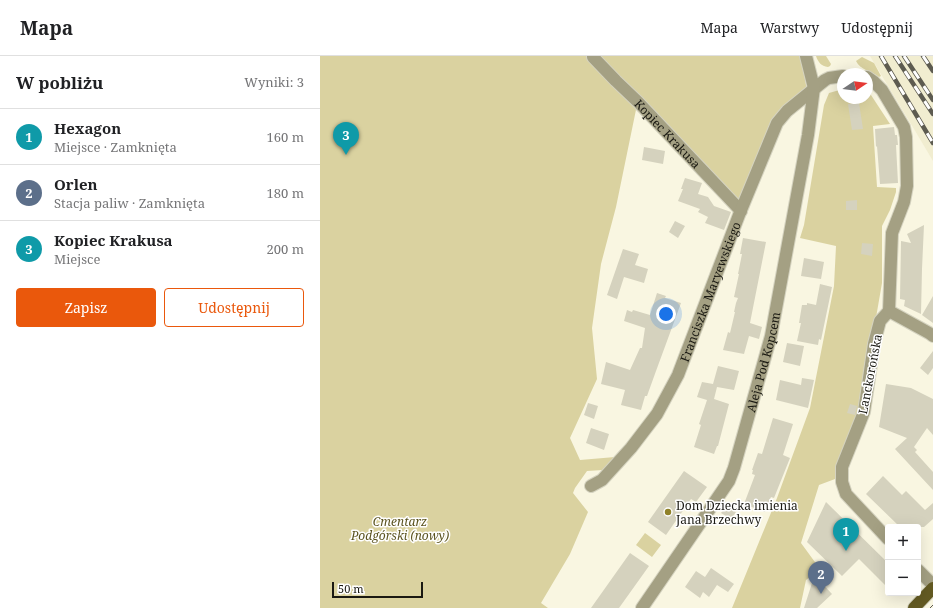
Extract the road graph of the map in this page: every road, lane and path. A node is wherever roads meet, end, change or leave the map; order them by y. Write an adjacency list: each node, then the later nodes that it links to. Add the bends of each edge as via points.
1 (806, 56): 5 (street)
2 (593, 57): 6 (street, Kopiec Krakusa)
3 (837, 77): 5 (street, via 827,79)
4 (873, 81): 7 (street, via 882,90 902,122 906,137 907,186 904,202 892,233)
5 (814, 88): 6 (street, Franciszka Maryewskiego, via 787,110 777,123); 13 (street, Aleja Pod Kopcem, via 774,324 734,468 729,481)
6 (741, 211): 9 (street, Franciszka Maryewskiego, via 678,375 657,414 602,480)
7 (889, 311): 8 (street); 10 (street, Lanckorońska, via 880,322 874,344 864,412 842,467 842,482 846,494)
8 (933, 336)
9 (591, 486)
10 (885, 536)
11 (921, 573): 12 (street)
12 (933, 586): 14 (main road)
13 (642, 608)
14 (914, 608)

